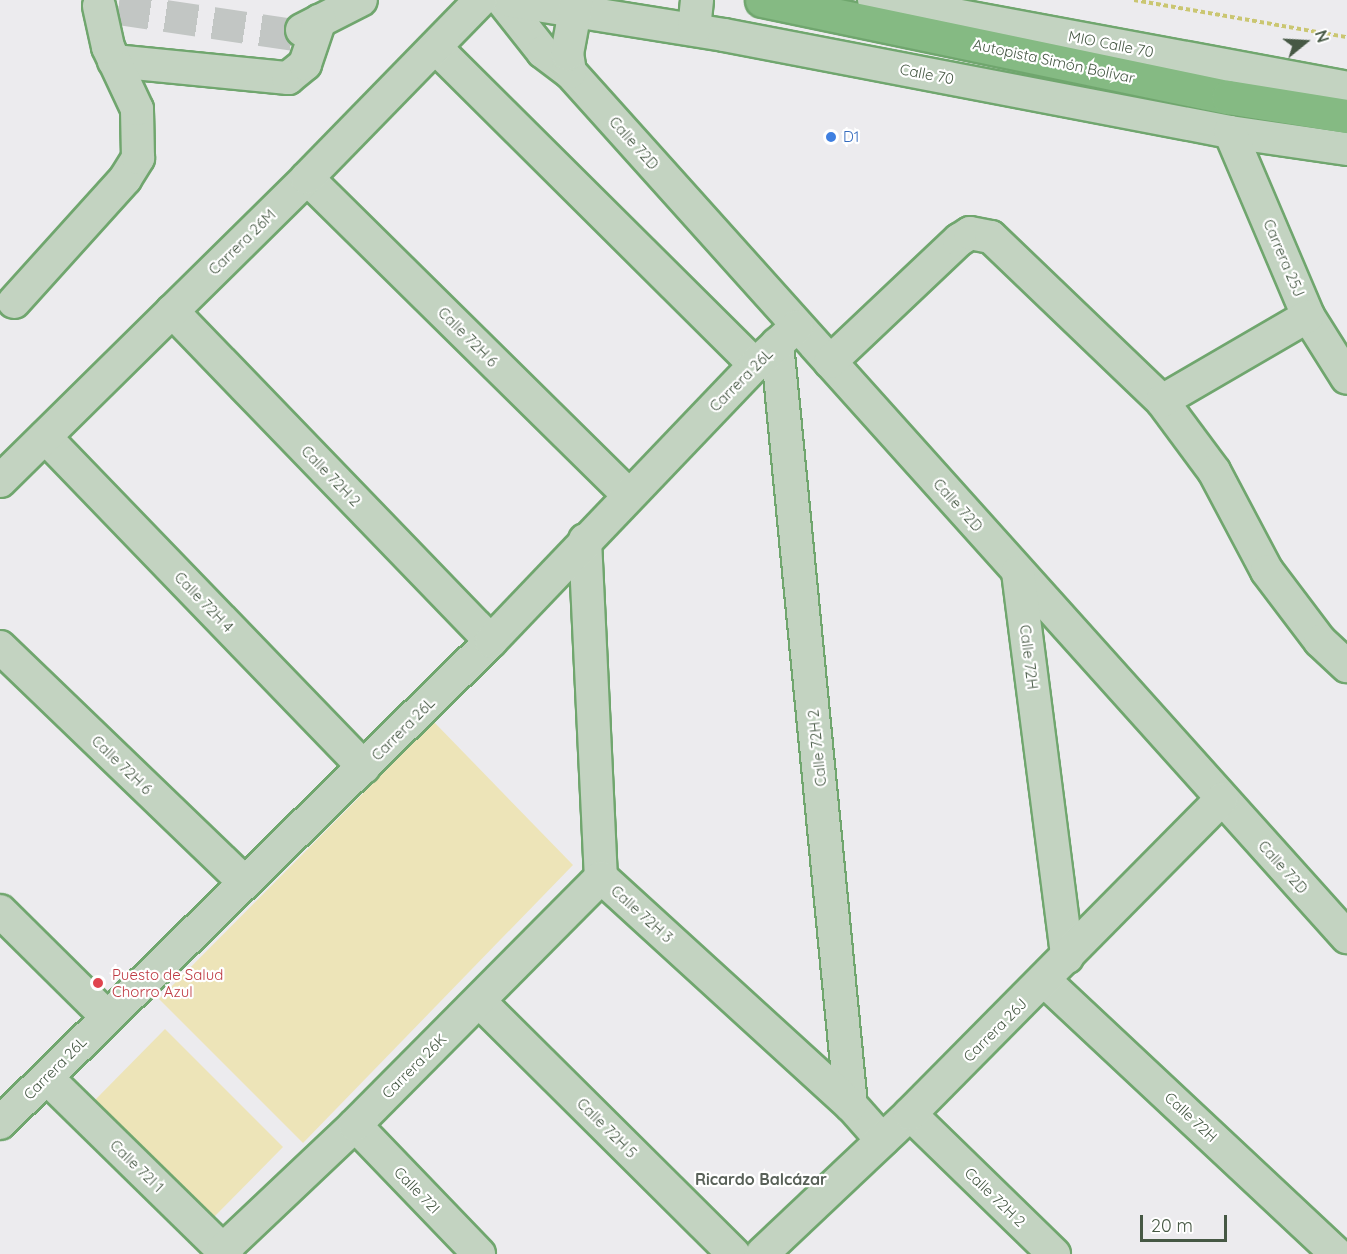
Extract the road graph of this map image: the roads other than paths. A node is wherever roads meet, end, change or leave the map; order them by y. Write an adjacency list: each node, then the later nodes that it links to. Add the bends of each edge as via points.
1 (361, 0): 10 (street, via 307,27 305,64 288,78)
2 (481, 0): 9 (street, Carrera 26M)
3 (504, 0): 7 (street, Calle 70); 11 (street, Calle 72D, via 543,52)
4 (762, 0): 13 (highway, Autopista Simón Bolívar, via 1228,97)
5 (874, 0): 12 (street, MIO Calle 70)
6 (105, 5): 10 (street)
7 (577, 5): 8 (street, Calle 70); 11 (street, via 567,54)
8 (695, 15): 14 (street, Calle 70)
9 (436, 48): 16 (street, Carrera 26M); 22 (street)
10 (114, 61): 17 (street, via 137,109 138,158 125,179)
11 (570, 72): 20 (street, Calle 72D)
12 (1347, 88)
13 (1347, 116)
14 (1230, 132): 15 (street, Calle 70); 19 (street, Carrera 25J)
15 (1347, 149)
16 (307, 178): 18 (street, Carrera 26M); 27 (street, Calle 72H 6)
17 (14, 302)
18 (172, 311): 25 (street, Carrera 26M); 30 (street, Calle 72H 2)
19 (1308, 316): 23 (street, Carrera 25J); 24 (street)
20 (787, 335): 21 (street, Calle 72D); 22 (street, Carrera 26L); 44 (street, Calle 72H 2)
21 (830, 362): 24 (street, via 970,233 991,237); 29 (street, Calle 72D)
22 (755, 365): 27 (street, Carrera 26L)
23 (1347, 378)
24 (1162, 401): 32 (street, via 1214,471 1267,571 1320,641)
25 (45, 436): 26 (street, Carrera 26M); 33 (street, Calle 72H 4)
26 (0, 481)
27 (628, 495): 28 (street, Carrera 26L)
28 (585, 540): 30 (street, Carrera 26L); 35 (street, Calle 72H 3)
29 (1018, 572): 34 (street, Calle 72D); 39 (street, Calle 72H)
30 (491, 641): 33 (street, Carrera 26L)
31 (0, 647): 36 (street, Calle 72H 6)
32 (1347, 666)
33 (364, 767): 36 (street, Carrera 26L)
34 (1222, 799): 38 (street, Calle 72D); 39 (street, Carrera 26J)
35 (602, 877): 41 (street, Carrera 26K); 44 (street, Calle 72H 3)
36 (245, 883): 42 (street, Carrera 26L)
37 (0, 911): 42 (street)
38 (1347, 938)
39 (1066, 957): 40 (street, Carrera 26J)
40 (1045, 981): 45 (street, Carrera 26J); 54 (street, Calle 72H)
41 (479, 1001): 47 (street, Carrera 26K); 52 (street, Calle 72H 5)
42 (107, 1017): 43 (street, Carrera 26L)
43 (47, 1078): 46 (street, Carrera 26L); 49 (street, Calle 72I 1)
44 (851, 1105): 48 (street)
45 (910, 1114): 48 (street, Carrera 26J); 53 (street, Calle 72H 2)
46 (0, 1123)
47 (355, 1125): 49 (street, Carrera 26K); 51 (street, Calle 72I)
48 (882, 1140): 50 (street, Carrera 26J)
49 (225, 1252)
50 (768, 1252)
51 (479, 1254)
52 (734, 1254)
53 (1054, 1254)
54 (1337, 1254)

